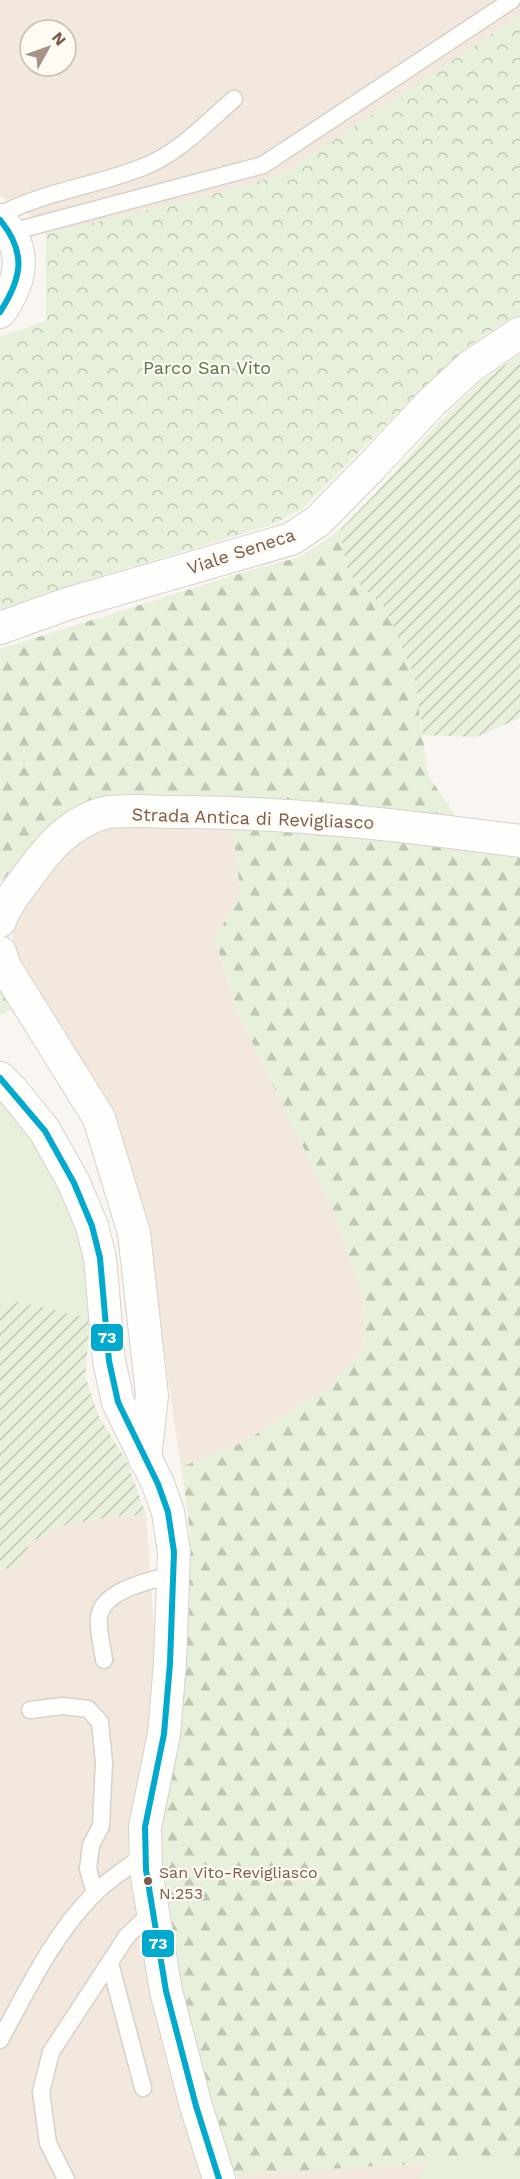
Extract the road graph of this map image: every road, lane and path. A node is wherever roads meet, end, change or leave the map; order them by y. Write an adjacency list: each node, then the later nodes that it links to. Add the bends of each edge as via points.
1 (512, 0): 3 (lane, via 264,165)
2 (234, 99): 3 (lane, via 186,142 144,167 21,203)
3 (4, 222): 4 (street, via 16,246 20,269 12,295)
4 (0, 312)
5 (520, 333): 6 (street, Viale Seneca, via 471,366 318,521 291,539 70,603)
6 (0, 628)
7 (520, 841): 8 (street, Strada Antica di Revigliasco, via 329,818 196,812 106,813 64,834 41,856 5,907)
8 (0, 921)
9 (0, 952): 11 (street, via 5,967 99,1118 134,1233 152,1395)
10 (0, 1078): 11 (street, via 45,1131 92,1226 100,1258 109,1361 118,1402)
11 (145, 1461): 12 (street, via 168,1512)
12 (174, 1574): 13 (lane, via 132,1587 107,1601 99,1617); 15 (street, via 164,1734 145,1827)
13 (104, 1660)
14 (30, 1710): 16 (lane, via 63,1706 88,1709 100,1722 104,1762 101,1826 91,1845 88,1869)
15 (145, 1854): 16 (lane); 17 (street)
16 (95, 1893): 19 (lane, via 47,1953)
17 (152, 1912): 18 (lane, via 127,1936); 22 (street, via 166,1991)
18 (110, 1963): 20 (lane); 21 (lane, via 51,2052 41,2091 48,2143)
19 (0, 2040)
20 (143, 2088)
21 (66, 2179)
22 (219, 2179)

